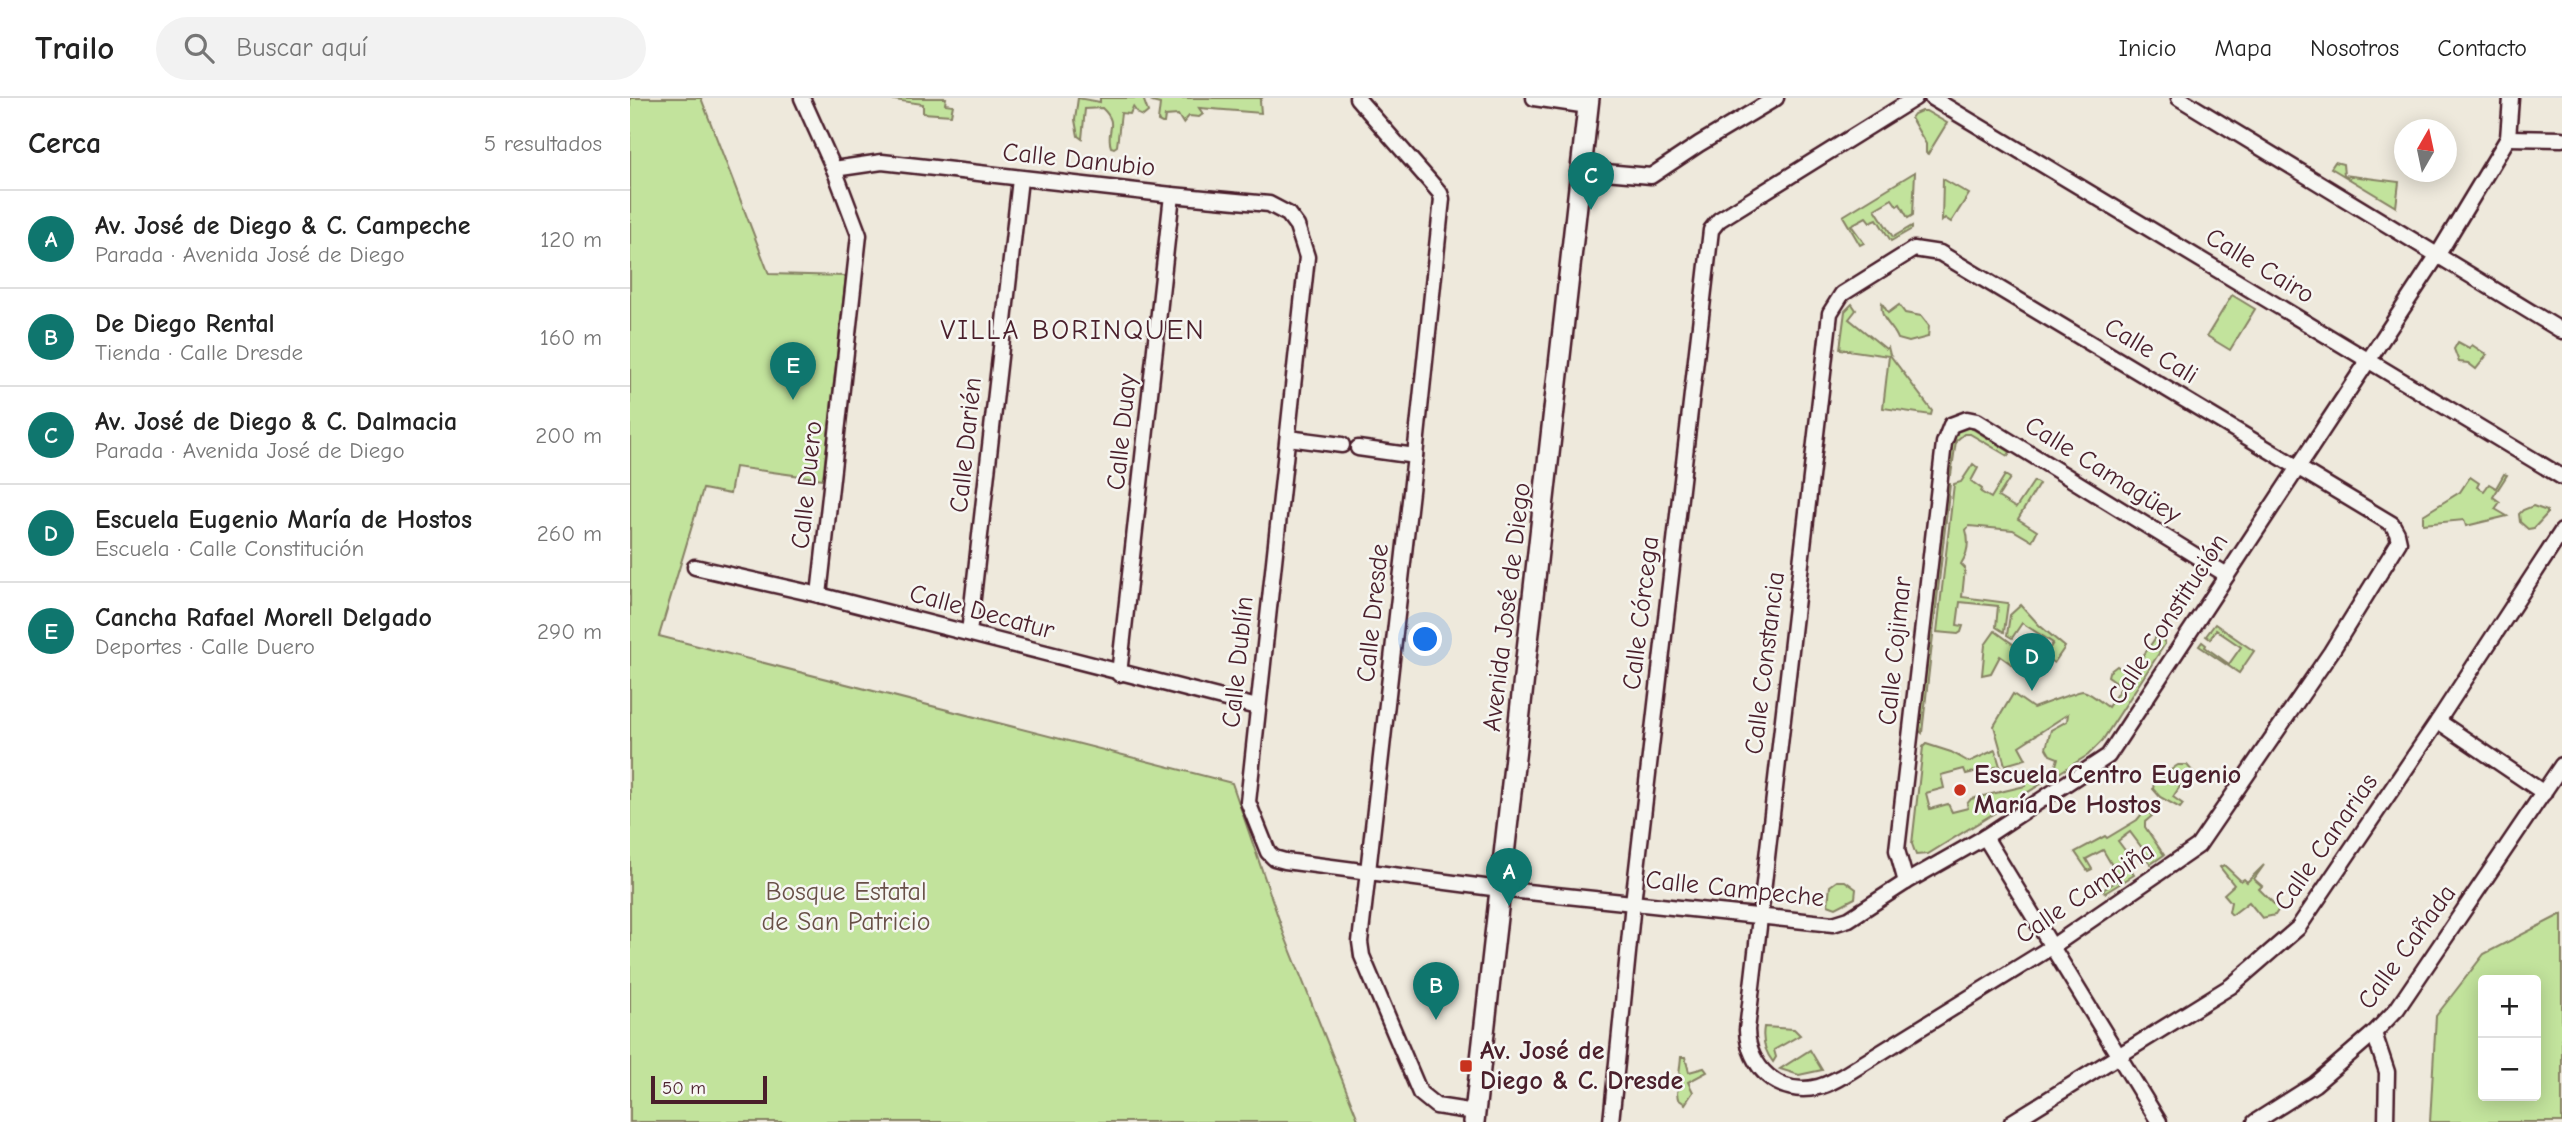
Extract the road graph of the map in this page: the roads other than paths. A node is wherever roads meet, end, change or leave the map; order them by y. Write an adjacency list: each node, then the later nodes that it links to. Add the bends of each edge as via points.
1 (802, 98): 12 (street, Calle Duero)
2 (1534, 98): 9 (street)
3 (1776, 98): 13 (street, via 1651,176)
4 (1915, 98): 43 (street, Calle Córcega, via 1719,220 1711,230)
5 (1932, 98): 20 (street, Calle Cairo)
6 (2179, 98): 17 (street)
7 (2511, 98): 10 (street, Calle Constitución)
8 (1361, 99): 25 (street, Calle Dresde, via 1441,199)
9 (1588, 102): 13 (main road, Avenida José de Diego)
10 (2508, 138): 11 (street); 17 (street, Calle Constitución)
11 (2562, 139)
12 (834, 169): 14 (street, Calle Danubio, via 881,162); 32 (street, Calle Duero, via 859,235)
13 (1582, 170): 42 (main road, Avenida José de Diego)
14 (1020, 179): 15 (street, Calle Danubio); 33 (street, Calle Darién)
15 (1172, 195): 16 (street, Calle Danubio, via 1269,204 1288,214); 34 (street, Calle Duay)
16 (1302, 238): 22 (street, Calle Dublín, via 1307,257)
17 (2437, 256): 19 (street); 20 (street, Calle Constitución)
18 (1866, 279): 26 (street, Calle Cali, via 1914,249 1940,253); 44 (street, Calle Constancia, via 1842,294 1829,313)
19 (2562, 331)
20 (2369, 360): 26 (street, Calle Constitución); 27 (street, Calle Cairo)
21 (1951, 425): 31 (street, Calle Camagüey, via 1977,421); 41 (street, Calle Cojimar, via 1944,443 1897,850)
22 (1288, 438): 23 (street); 35 (street, Calle Dublín)
23 (1342, 445)
24 (1358, 448): 25 (street)
25 (1415, 456): 40 (street, Calle Dresde)
26 (2298, 467): 29 (street, Calle Cali, via 2392,524); 31 (street, Calle Constitución)
27 (2562, 477)
28 (2562, 531): 36 (street, Calle Canarias)
29 (2399, 542): 45 (street, Calle Campiña, via 2331,652 2198,846)
30 (695, 567): 32 (street, Calle Decatur)
31 (2227, 575): 39 (street, Calle Constitución, via 2108,755)
32 (819, 595): 33 (street, Calle Decatur)
33 (969, 633): 34 (street, Calle Decatur)
34 (1119, 674): 35 (street, Calle Decatur)
35 (1257, 707): 40 (street, Calle Dublín, via 1248,802 1268,852 1285,861)
36 (2438, 721): 38 (street); 47 (street, Calle Canarias, via 2298,928 2231,986)
37 (2562, 765): 38 (street, Calle Cañada)
38 (2544, 793): 46 (street, Calle Cañada, via 2397,1009)
39 (1985, 837): 41 (street, Calle Campeche); 45 (street)
40 (1369, 873): 42 (street, Calle Dublín); 49 (street, Calle Dresde, via 1362,956 1420,1093 1436,1106)
41 (1906, 882): 44 (street, Calle Campeche, via 1849,919 1833,924)
42 (1500, 889): 43 (street, Calle Campeche); 49 (main road, Avenida José de Diego)
43 (1633, 903): 44 (street, Calle Campeche); 50 (street, Calle Córcega)
44 (1760, 918): 48 (street, Calle Constancia, via 1747,1030 1749,1050)
45 (2053, 946): 47 (street); 48 (street, Calle Campiña, via 1821,1087 1785,1087)
46 (2374, 1033): 53 (street, Calle Cañada, via 2315,1084); 54 (street, via 2387,1072)
47 (2119, 1056): 51 (street, Calle Canarias); 52 (street)
48 (1758, 1066)
49 (1474, 1117)
50 (1611, 1122)
51 (2012, 1122)
52 (2160, 1122)
53 (2255, 1122)
54 (2386, 1122)

